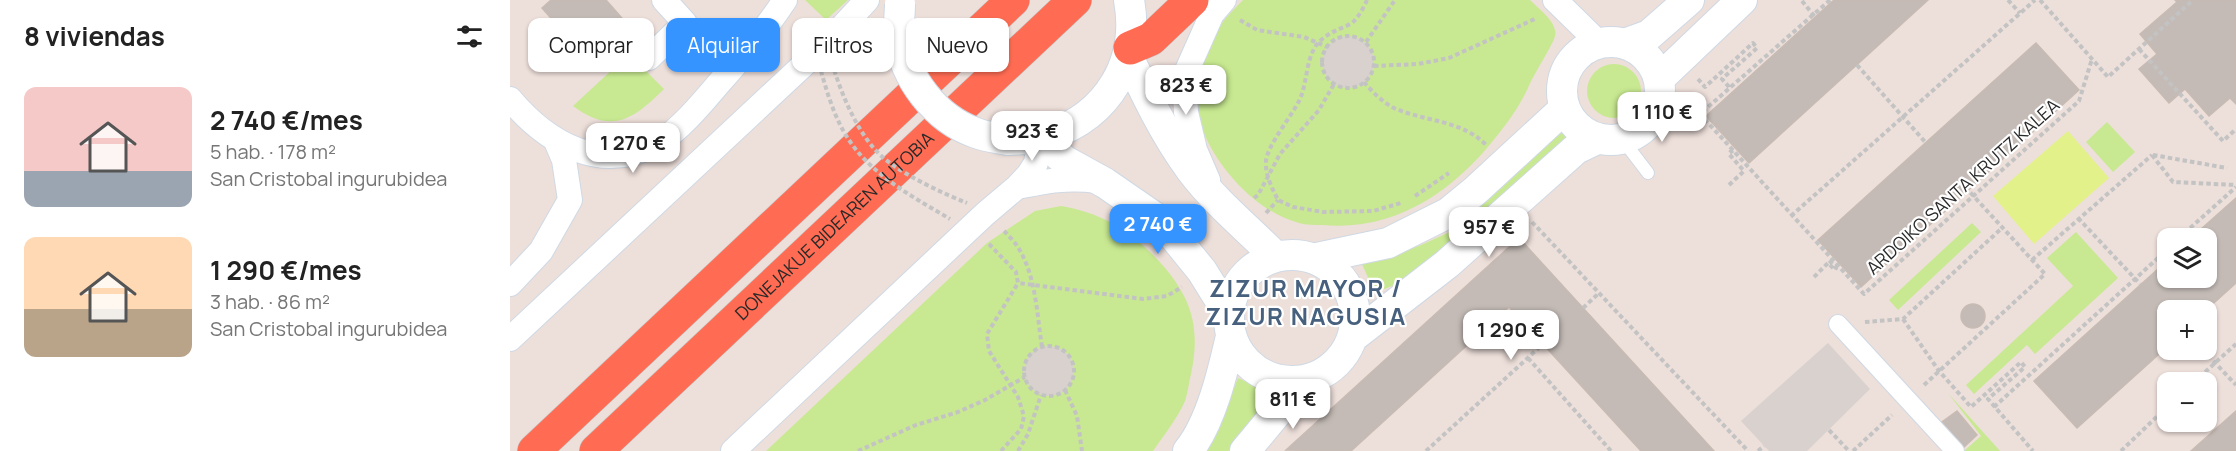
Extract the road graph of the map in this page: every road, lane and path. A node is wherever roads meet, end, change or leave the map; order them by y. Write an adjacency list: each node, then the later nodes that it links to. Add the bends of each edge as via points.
1 (664, 0): 28 (street, via 685,23)
2 (785, 0): 45 (street, via 696,110 659,142 634,153 611,157 579,152)
3 (867, 0): 90 (street, via 828,42)
4 (1013, 0): 109 (highway)
5 (1076, 0): 110 (highway, DONEJAKUE BIDEAREN AUTOBIA)
6 (1192, 0): 22 (highway, via 1151,39)
7 (1367, 0): 23 (path, via 1353,22)
8 (1395, 0): 24 (path)
9 (1689, 0): 25 (street, via 1648,35)
10 (1742, 0): 35 (street)
11 (1830, 0): 21 (path, ARDOIKO SANTA KRUTZ KALEA)
12 (2008, 0): 20 (path)
13 (2035, 0): 20 (path)
14 (2040, 0): 29 (path)
15 (2193, 0): 27 (path)
16 (901, 2): 43 (street, bridge, via 899,36 907,68 924,96 947,118 976,133 1008,140)
17 (1802, 2): 21 (path)
18 (1550, 8): 25 (street); 31 (path, via 1449,58)
19 (1230, 9): 23 (path, via 1257,30); 59 (street, via 1212,14 1184,77 1190,131)
20 (2018, 15): 41 (path)
21 (1814, 16): 38 (path, ARDOIKO SANTA KRUTZ KALEA)
22 (1130, 31): 43 (street, via 1119,78 1106,97 1070,126); 59 (street, via 1154,111 1191,170)
23 (1319, 42): 26 (path); 53 (path, via 1312,53 1300,99 1267,152)
24 (1366, 42): 26 (path, via 1349,36 1333,40); 31 (path)
25 (1612, 44): 35 (street, via 1640,52); 40 (street, via 1587,48 1567,70 1562,86)
26 (1327, 47): 37 (path, via 1323,54 1324,71)
27 (2139, 49): 29 (path, via 2108,77); 42 (path, via 2223,141)
28 (654, 53)
29 (2092, 59): 60 (path, ARDOIKO SANTA KRUTZ KALEA, via 2079,101)
30 (1857, 65): 41 (path)
31 (1374, 66): 36 (path)
32 (821, 72): 67 (path, bridge, via 832,107 850,142 870,166)
33 (835, 72): 64 (path, bridge, via 857,125 885,159 945,195)
34 (1697, 78): 38 (path, via 1705,87 1753,43 1757,48 1722,79)
35 (1659, 79): 44 (street, via 1660,99 1651,120 1639,132)
36 (1364, 82): 37 (path, via 1350,88); 47 (path, via 1391,106 1450,123 1473,134)
37 (1334, 84): 53 (path, via 1319,110 1280,154)
38 (1730, 88): 52 (path, ARDOIKO SANTA KRUTZ KALEA, via 1700,114)
39 (510, 99): 45 (street)
40 (1565, 108): 44 (street, via 1578,127); 74 (street, via 1448,213 1388,243)
41 (1903, 117): 46 (path); 65 (path)
42 (2236, 129)
43 (1044, 136): 54 (street, via 1065,161); 57 (street, via 1036,163)
44 (1610, 139): 51 (lane); 89 (street, via 1576,149 1447,264)
45 (555, 140): 80 (street, via 564,160 570,200 541,251)
46 (1926, 143)
47 (1487, 148)
48 (2152, 154): 49 (path); 56 (path, via 2173,182); 66 (path)
49 (2228, 168)
50 (1452, 171): 62 (path)
51 (1648, 173)
52 (1755, 174): 55 (path, via 1731,151 1729,154 1743,171); 65 (path, ARDOIKO SANTA KRUTZ KALEA)
53 (1268, 177): 61 (path); 63 (path, via 1278,200 1293,207 1323,212 1373,212)
54 (1105, 183): 57 (street, via 1074,178); 87 (street, via 1163,223 1202,271)
55 (1729, 185)
56 (2236, 186): 70 (path)
57 (1017, 187): 64 (street)
58 (1968, 190): 60 (path)
59 (1214, 196): 73 (street)
60 (1973, 196): 69 (path); 72 (path, ARDOIKO SANTA KRUTZ KALEA, via 1864,294)
61 (1254, 198)
62 (1411, 198)
63 (1403, 202)
64 (976, 208): 81 (path, via 999,225 1019,249); 111 (street)
65 (1791, 216): 72 (path, ARDOIKO SANTA KRUTZ KALEA)
66 (2078, 218): 76 (path); 78 (path)
67 (950, 219)
68 (1531, 221): 84 (path)
69 (2002, 228): 76 (path); 86 (path)
70 (2190, 228)
71 (984, 240): 79 (path, via 1016,272)
72 (1826, 253): 77 (path, via 1835,270 1828,263)
73 (1275, 256): 74 (street); 87 (street, via 1247,272 1233,292)
74 (1317, 258): 89 (street, via 1339,274 1352,293 1356,312)
75 (2157, 259): 78 (path)
76 (2032, 260): 96 (path, via 2045,274)
77 (1814, 277)
78 (2135, 278): 82 (path); 105 (path)
79 (1018, 283): 81 (path); 100 (path, via 987,334 989,351)
80 (510, 284)
81 (1032, 284): 83 (path, via 1143,298 1167,296); 93 (path)
82 (2140, 284)
83 (1185, 285)
84 (1599, 293): 85 (path); 120 (path)
85 (1583, 308)
86 (1903, 319): 88 (path); 96 (path)
87 (1229, 324): 99 (street, via 1241,357 1258,371 1282,381); 116 (street, via 1220,380 1196,441)
88 (1838, 324): 104 (street)
89 (1354, 336): 99 (street, via 1348,350 1331,369)
90 (510, 339)
91 (1544, 344): 94 (path)
92 (2236, 344): 95 (path)
93 (1042, 347): 98 (path, via 1025,362); 102 (path, via 1059,348 1071,359 1074,376)
94 (1528, 358): 118 (path); 119 (path)
95 (2216, 362): 97 (path); 101 (path)
96 (1939, 371): 104 (path); 105 (path, via 1971,407 2021,362 2025,367 1988,399)
97 (2205, 372)
98 (1024, 377): 100 (path); 103 (path)
99 (1309, 379): 117 (street)
100 (1012, 385): 112 (path, via 958,412 916,425); 113 (path, via 1024,416 1021,429)
101 (2236, 385)
102 (1065, 390): 103 (path, via 1058,395); 115 (path, via 1077,416)
103 (1041, 395): 114 (path)
104 (1908, 400): 122 (path); 123 (street)
105 (1994, 407): 124 (path)
106 (2157, 417): 125 (path)
107 (1829, 430): 122 (path)
108 (1764, 446): 121 (path)
109 (534, 451)
110 (596, 451)
111 (733, 451)
112 (858, 451)
113 (1001, 451)
114 (1018, 451)
115 (1082, 451)
116 (1188, 451)
117 (1245, 451)
118 (1426, 451)
119 (1611, 451)
120 (1748, 451)
121 (1758, 451)
122 (1851, 451)
123 (1955, 451)
124 (2033, 451)
125 (2121, 451)

